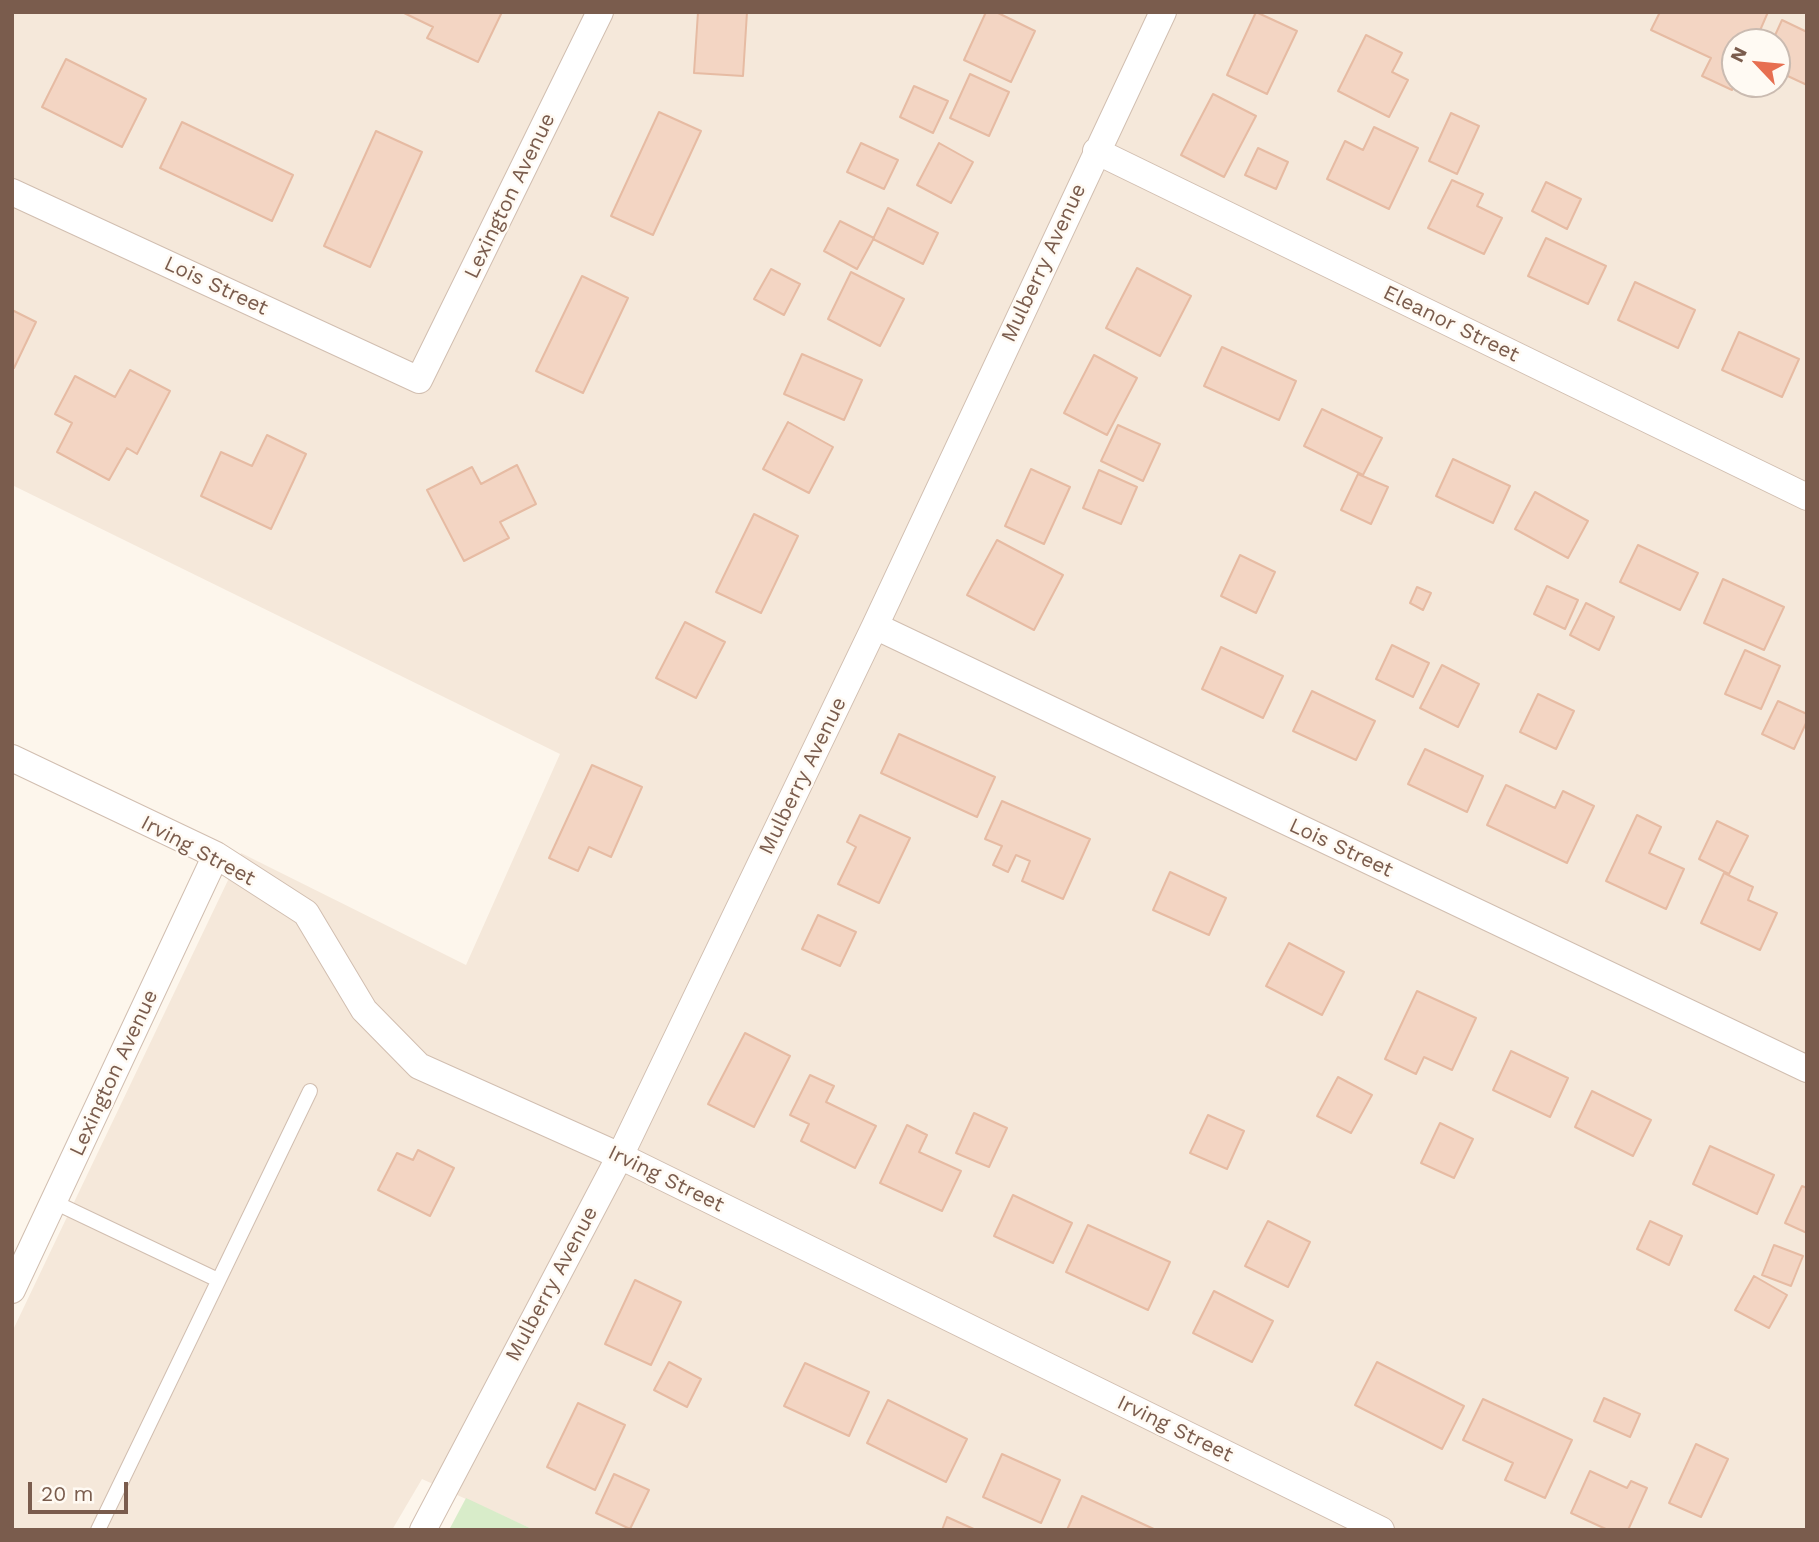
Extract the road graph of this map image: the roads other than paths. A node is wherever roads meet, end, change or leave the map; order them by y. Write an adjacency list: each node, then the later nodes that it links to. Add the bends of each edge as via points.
1 (600, 12): 5 (street, Lexington Avenue)
2 (1163, 12): 3 (street, Mulberry Avenue)
3 (1096, 151): 6 (street, Eleanor Street); 7 (street, Mulberry Avenue)
4 (12, 192): 5 (street, Lois Street)
5 (419, 380)
6 (1807, 497)
7 (875, 626): 10 (street, Lois Street); 12 (street, Mulberry Avenue)
8 (12, 758): 9 (street, Irving Street)
9 (216, 855): 12 (street, Irving Street, via 306,913 364,1010 419,1066); 13 (street, Lexington Avenue)
10 (1807, 1069)
11 (310, 1091): 14 (lane)
12 (620, 1156): 17 (street, Mulberry Avenue); 18 (street, Irving Street)
13 (54, 1202): 14 (lane); 15 (street, Lexington Avenue)
14 (218, 1280): 16 (lane)
15 (12, 1290)
16 (99, 1530)
17 (423, 1530)
18 (1381, 1530)

